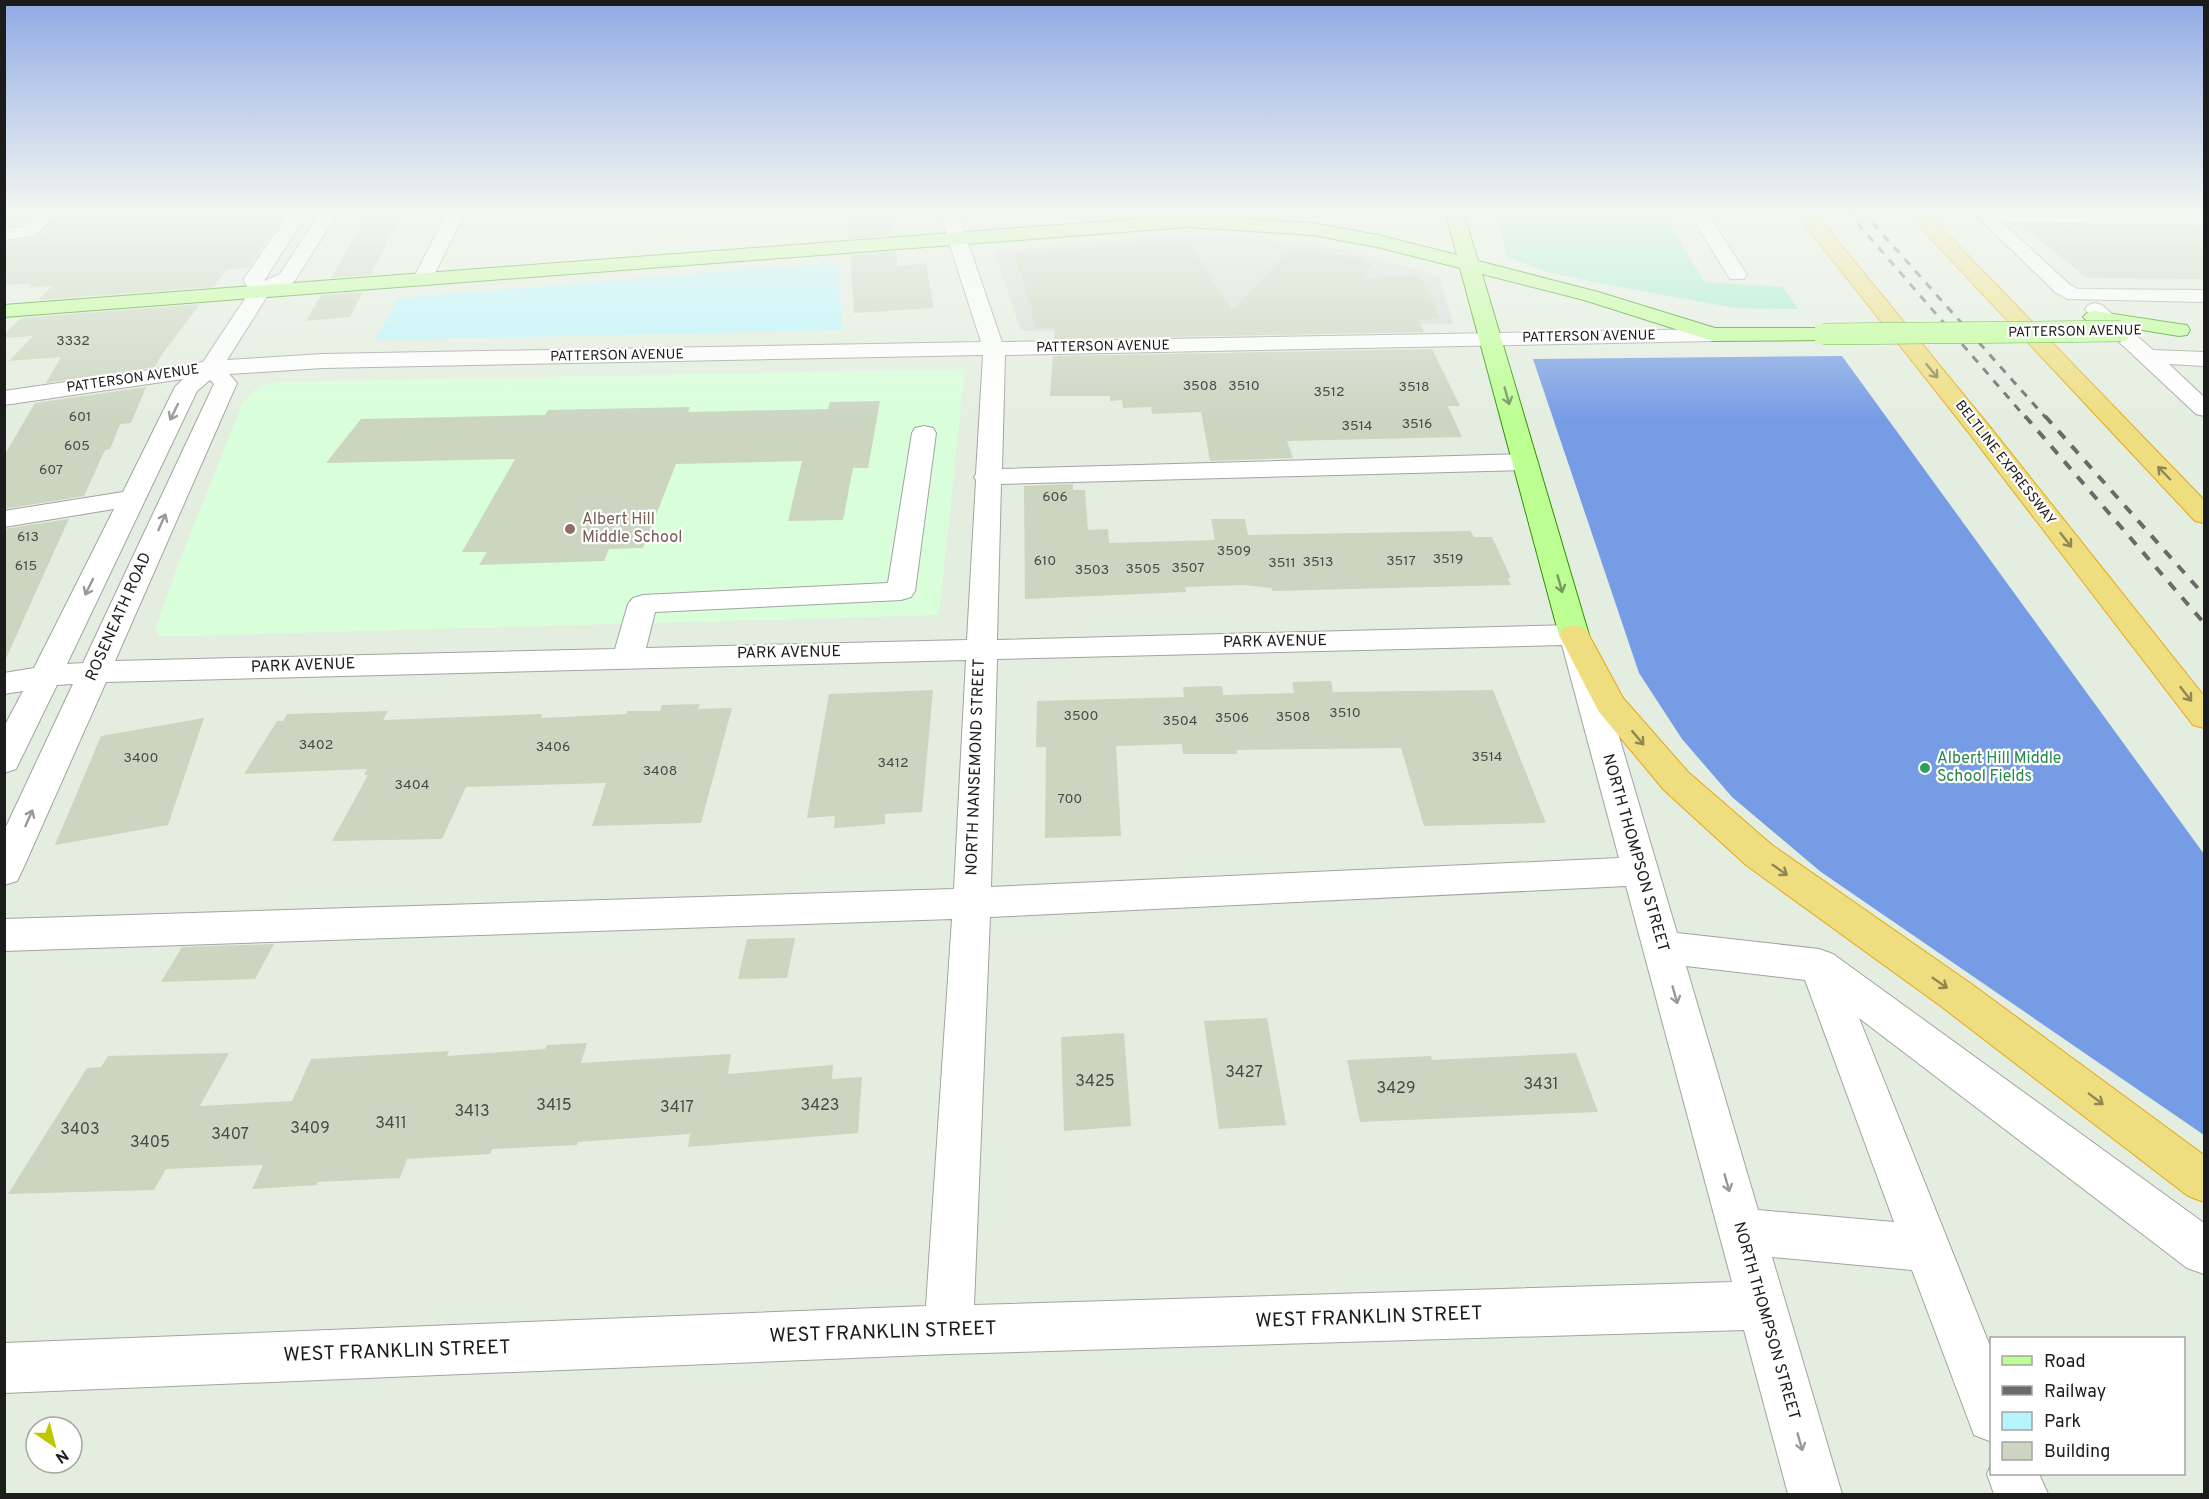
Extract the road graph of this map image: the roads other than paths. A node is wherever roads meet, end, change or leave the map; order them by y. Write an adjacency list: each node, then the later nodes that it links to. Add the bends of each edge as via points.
1 (255, 281): 10 (street)
2 (281, 281): 10 (street)
3 (396, 281): 10 (main road)
4 (971, 281): 20 (street, NORTH NANSEMOND STREET)
5 (1473, 281): 19 (main road, NORTH THOMPSON STREET)
6 (1531, 281): 13 (main road)
7 (1860, 281): 38 (highway, BELTLINE EXPRESSWAY, one-way to 38)
8 (1981, 281): 30 (highway, one-way to 8)
9 (2054, 281): 11 (street)
10 (260, 291): 14 (main road); 23 (street)
11 (2074, 295): 12 (street); 15 (street)
12 (2205, 296)
13 (1620, 306): 16 (main road); 18 (main road)
14 (4, 311)
15 (2107, 322): 16 (main road, PATTERSON AVENUE, bridge); 16 (main road); 17 (main road, PATTERSON AVENUE); 21 (street)
16 (1819, 328): 18 (main road, PATTERSON AVENUE)
17 (2188, 330)
18 (1713, 335): 19 (street, PATTERSON AVENUE)
19 (1491, 340): 20 (street, PATTERSON AVENUE); 27 (main road, NORTH THOMPSON STREET, one-way to 27)
20 (994, 349): 23 (street, PATTERSON AVENUE, via 324,361); 28 (street, NORTH NANSEMOND STREET)
21 (2149, 357): 22 (street); 25 (street)
22 (2205, 359)
23 (211, 368): 24 (street, PATTERSON AVENUE); 29 (street, one-way to 29, via 187,387); 35 (street, ROSENEATH ROAD, one-way to 23, via 226,383)
24 (4, 398)
25 (2205, 409)
26 (924, 433): 34 (street, via 901,591 643,604)
27 (1526, 462): 28 (street); 32 (main road, NORTH THOMPSON STREET, one-way to 32)
28 (987, 477): 33 (street, NORTH NANSEMOND STREET)
29 (133, 498): 31 (street); 36 (street, one-way to 36)
30 (2205, 515)
31 (4, 519)
32 (1574, 635): 33 (street, PARK AVENUE); 41 (street, NORTH THOMPSON STREET); 46 (highway, one-way to 46, via 1610,704 1676,782 1759,855 1956,995)
33 (981, 648): 34 (street, PARK AVENUE); 42 (street, NORTH NANSEMOND STREET)
34 (628, 657): 35 (street, PARK AVENUE)
35 (95, 672): 36 (street, PARK AVENUE); 40 (street, ROSENEATH ROAD, one-way to 35)
36 (46, 676): 37 (street, PARK AVENUE); 39 (street)
37 (4, 684)
38 (2205, 717)
39 (4, 761)
40 (4, 871)
41 (1640, 872): 42 (street); 44 (street, NORTH THOMPSON STREET)
42 (972, 903): 43 (street); 51 (street, NORTH NANSEMOND STREET)
43 (4, 935)
44 (1661, 947): 45 (street); 47 (street, NORTH THOMPSON STREET, one-way to 47)
45 (1819, 965): 48 (street); 49 (street)
46 (2205, 1181)
47 (1741, 1231): 48 (street); 50 (street, NORTH THOMPSON STREET)
48 (1927, 1248): 53 (street)
49 (2205, 1251)
50 (1762, 1305): 51 (street, WEST FRANKLIN STREET); 55 (street, NORTH THOMPSON STREET, one-way to 55)
51 (949, 1330): 52 (street, WEST FRANKLIN STREET)
52 (4, 1368)
53 (1990, 1412)
54 (2014, 1475): 56 (street)
55 (1815, 1494)
56 (2021, 1494)

